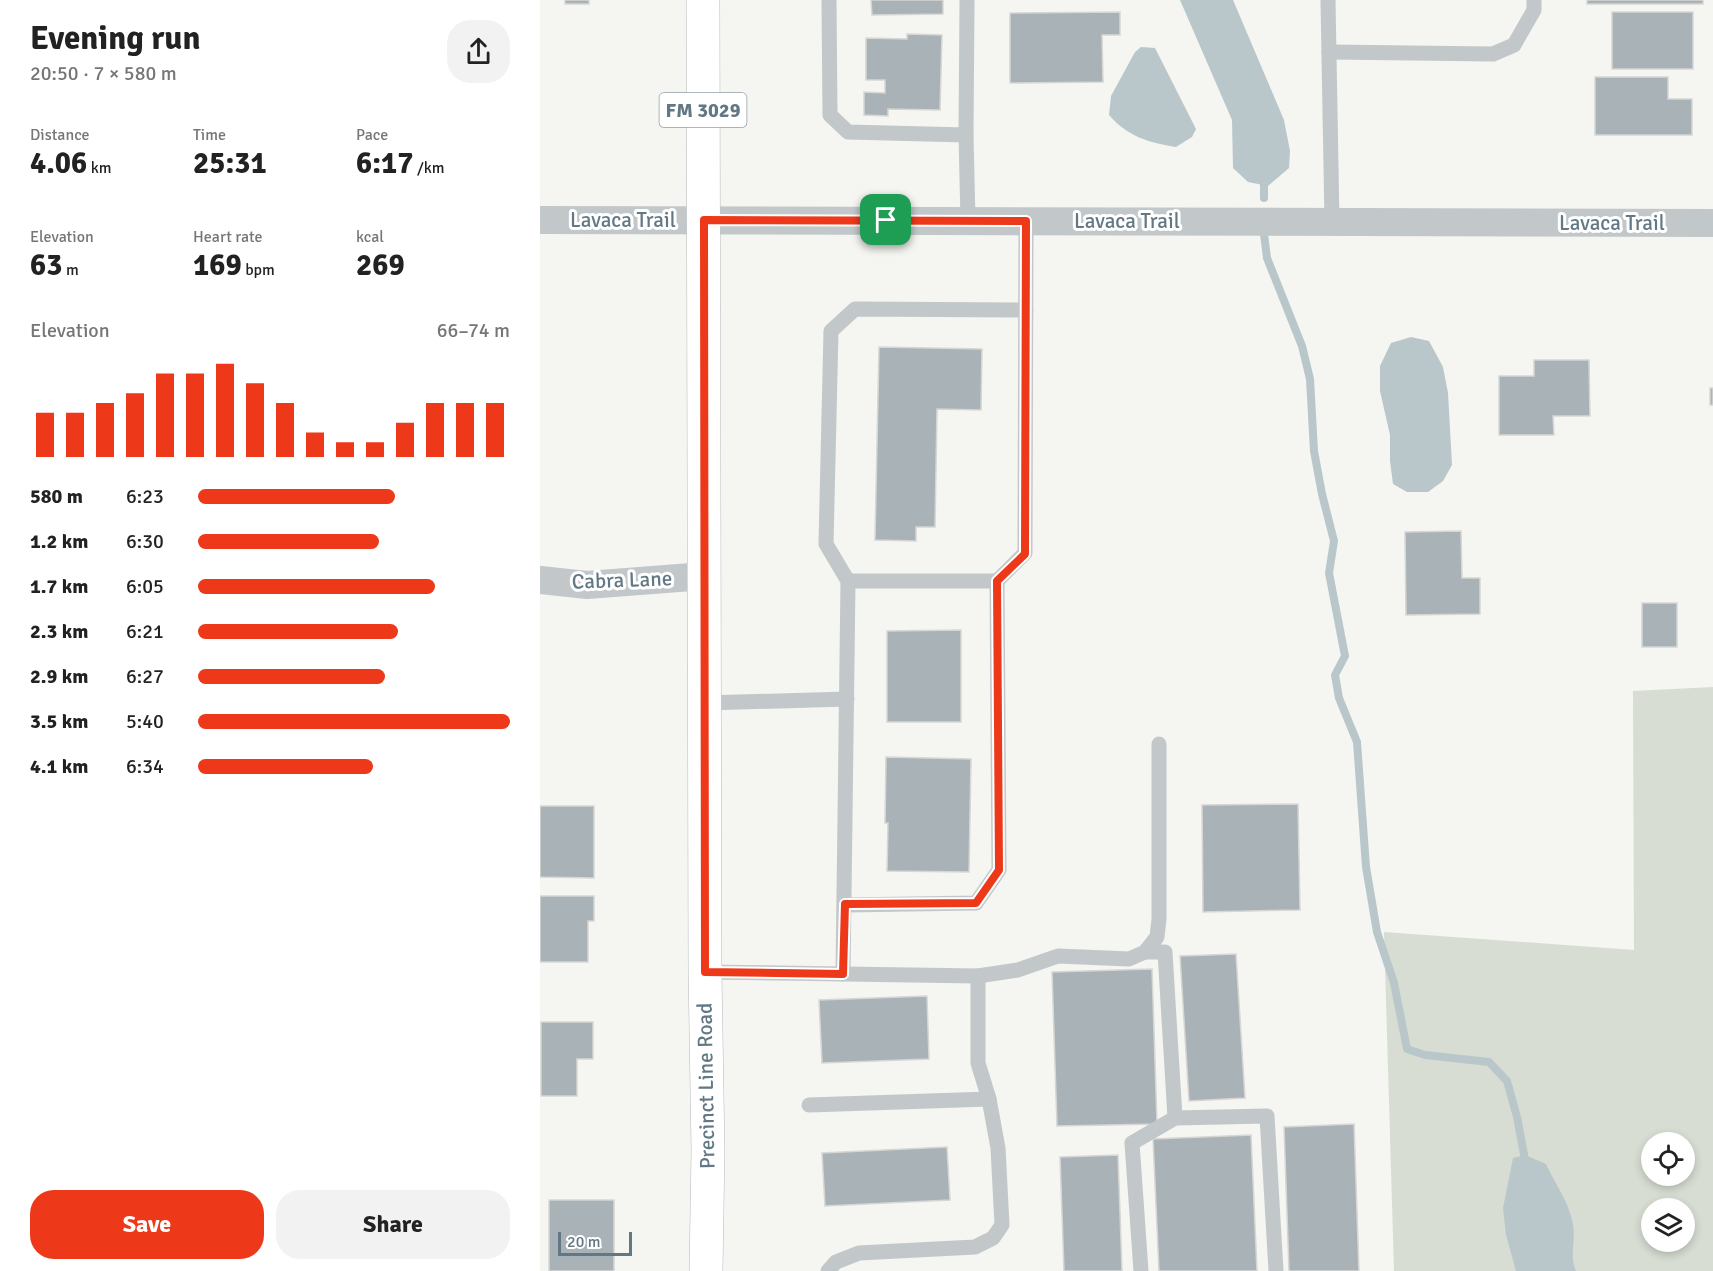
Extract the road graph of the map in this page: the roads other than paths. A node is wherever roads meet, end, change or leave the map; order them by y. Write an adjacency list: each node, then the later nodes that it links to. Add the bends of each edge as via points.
1 (703, 0): 9 (main road, Precinct Line Road / FM 3029)
2 (829, 0): 7 (lane, via 830,115 848,132)
3 (967, 0): 7 (lane)
4 (1328, 0): 6 (lane)
5 (1534, 0): 6 (lane, via 1534,10 1515,45 1493,54)
6 (1329, 52): 12 (lane)
7 (966, 135): 10 (lane)
8 (540, 220): 9 (street, Lavaca Trail)
9 (704, 220): 10 (street, Lavaca Trail); 15 (main road, Precinct Line Road / FM 3029)
10 (968, 220): 11 (street, Lavaca Trail)
11 (1026, 221): 12 (street, Lavaca Trail); 14 (lane)
12 (1332, 222): 13 (street, Lavaca Trail)
13 (1713, 223)
14 (1026, 310): 17 (lane, via 855,309 831,331 826,544); 18 (lane, via 1025,554)
15 (705, 576): 16 (street, Cabra Lane, via 587,585); 20 (main road, Precinct Line Road / FM 3029)
16 (540, 580)
17 (848, 581): 18 (lane); 19 (lane)
18 (997, 581): 22 (lane, via 999,870 976,903)
19 (848, 699): 20 (lane); 22 (lane)
20 (705, 703): 24 (main road, Precinct Line Road / FM 3029)
21 (1159, 744): 23 (lane, via 1159,919 1157,937)
22 (845, 904): 25 (lane)
23 (1145, 952): 26 (lane, via 1129,959 1058,956 1018,970); 29 (lane, via 1165,952)
24 (705, 972): 25 (lane); 30 (main road, Precinct Line Road / FM 3029)
25 (843, 974): 26 (lane)
26 (978, 976): 27 (lane, via 978,1063)
27 (989, 1099): 28 (lane); 31 (lane, via 998,1148 1002,1225 993,1238 975,1247 859,1253 836,1262)
28 (809, 1105)
29 (1175, 1118): 32 (lane, via 1132,1143); 33 (lane, via 1267,1116)
30 (713, 1267)
31 (828, 1271)
32 (1141, 1271)
33 (1276, 1271)

